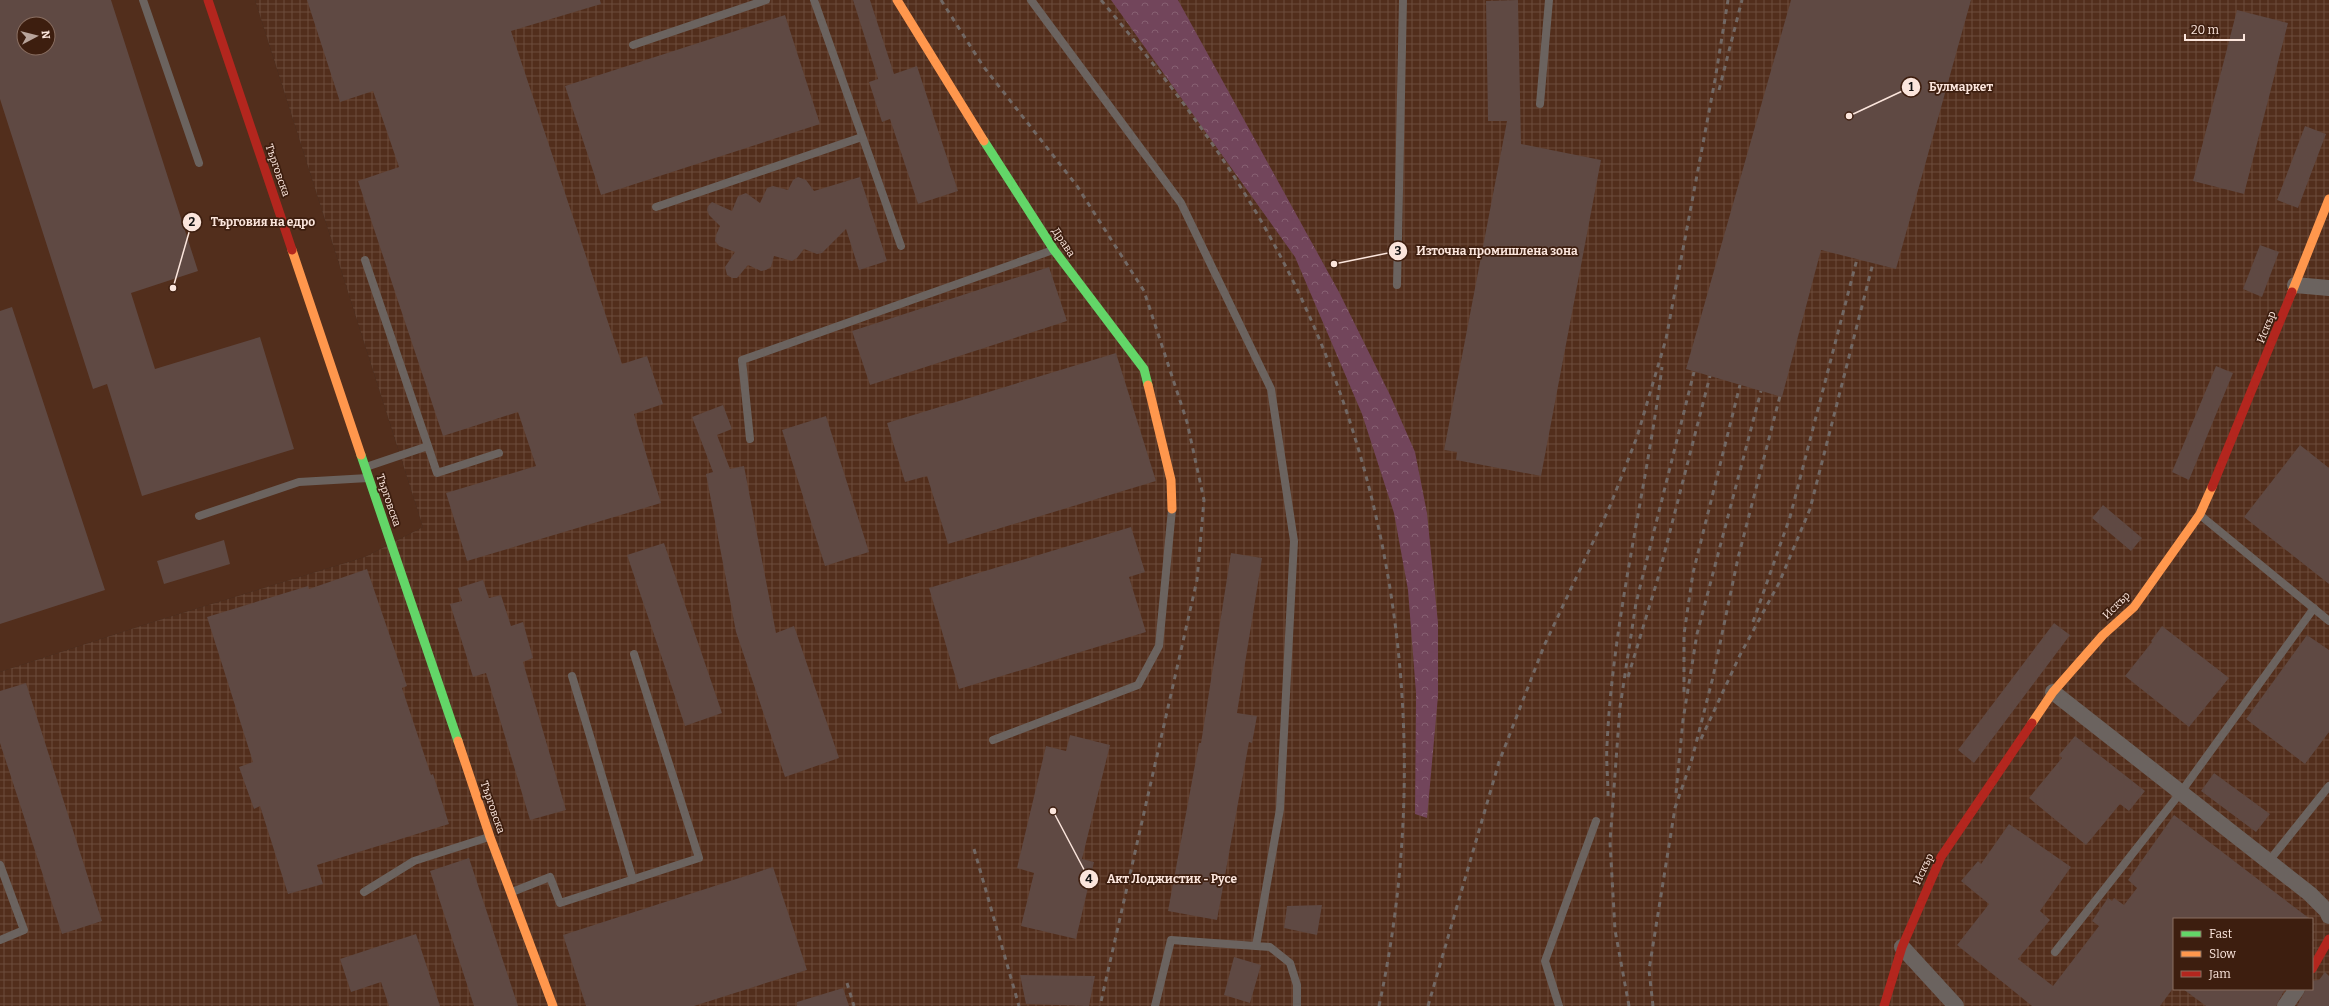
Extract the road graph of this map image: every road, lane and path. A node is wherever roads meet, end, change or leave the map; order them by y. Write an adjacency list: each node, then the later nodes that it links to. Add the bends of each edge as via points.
1 (143, 0): 12 (lane)
2 (208, 0): 24 (street, Търговска)
3 (766, 0): 9 (lane)
4 (814, 0): 11 (lane)
5 (897, 0): 16 (street, Драва)
6 (1031, 0): 47 (lane, via 1181,203 1271,389 1294,541 1280,810)
7 (1403, 0): 18 (lane)
8 (1549, 0): 10 (lane)
9 (633, 45)
10 (1540, 104)
11 (862, 137): 14 (lane); 15 (lane)
12 (199, 163)
13 (2329, 199): 19 (street, Искър)
14 (656, 207)
15 (901, 246)
16 (1054, 250): 21 (lane, via 742,360); 26 (street, Драва, via 1144,368 1171,480)
17 (365, 260): 22 (lane)
18 (1397, 285)
19 (2295, 285): 20 (street); 27 (street, Искър)
20 (2329, 288)
21 (750, 439)
22 (428, 446): 23 (lane, via 437,473); 24 (lane)
23 (499, 453)
24 (366, 468): 25 (street, Търговска)
25 (369, 478): 28 (lane, via 299,482); 38 (street, Търговска)
26 (1172, 508): 34 (lane, via 1159,646 1138,685)
27 (2200, 514): 29 (lane); 33 (street, Искър, via 2134,607 2102,635)
28 (199, 516)
29 (2314, 608): 30 (lane); 36 (lane)
30 (2329, 621)
31 (634, 654): 41 (lane, via 699,858)
32 (572, 676): 41 (lane)
33 (2053, 692): 36 (street); 48 (street, Искър, via 1941,857)
34 (993, 740)
35 (2329, 786): 39 (lane)
36 (2181, 792): 39 (street); 49 (lane)
37 (1596, 821): 55 (lane, via 1545,961)
38 (490, 837): 42 (lane, via 414,861); 43 (street, Търговска)
39 (2269, 861): 44 (street, via 2310,894)
40 (0, 865): 46 (lane, via 24,930)
41 (633, 880): 43 (lane, via 560,903 550,877)
42 (364, 892)
43 (511, 892): 52 (street, Търговска)
44 (2329, 916)
45 (2329, 939): 50 (street)
46 (0, 940)
47 (1256, 946): 53 (lane, via 1171,940); 54 (lane, via 1270,947 1290,963 1297,984)
48 (1902, 947): 56 (street, Искър); 57 (street)
49 (2056, 952)
50 (2313, 967)
51 (2296, 990): 58 (street)
52 (554, 1006)
53 (1155, 1006)
54 (1296, 1006)
55 (1559, 1006)
56 (1884, 1006)
57 (1956, 1006)
58 (2284, 1006)

